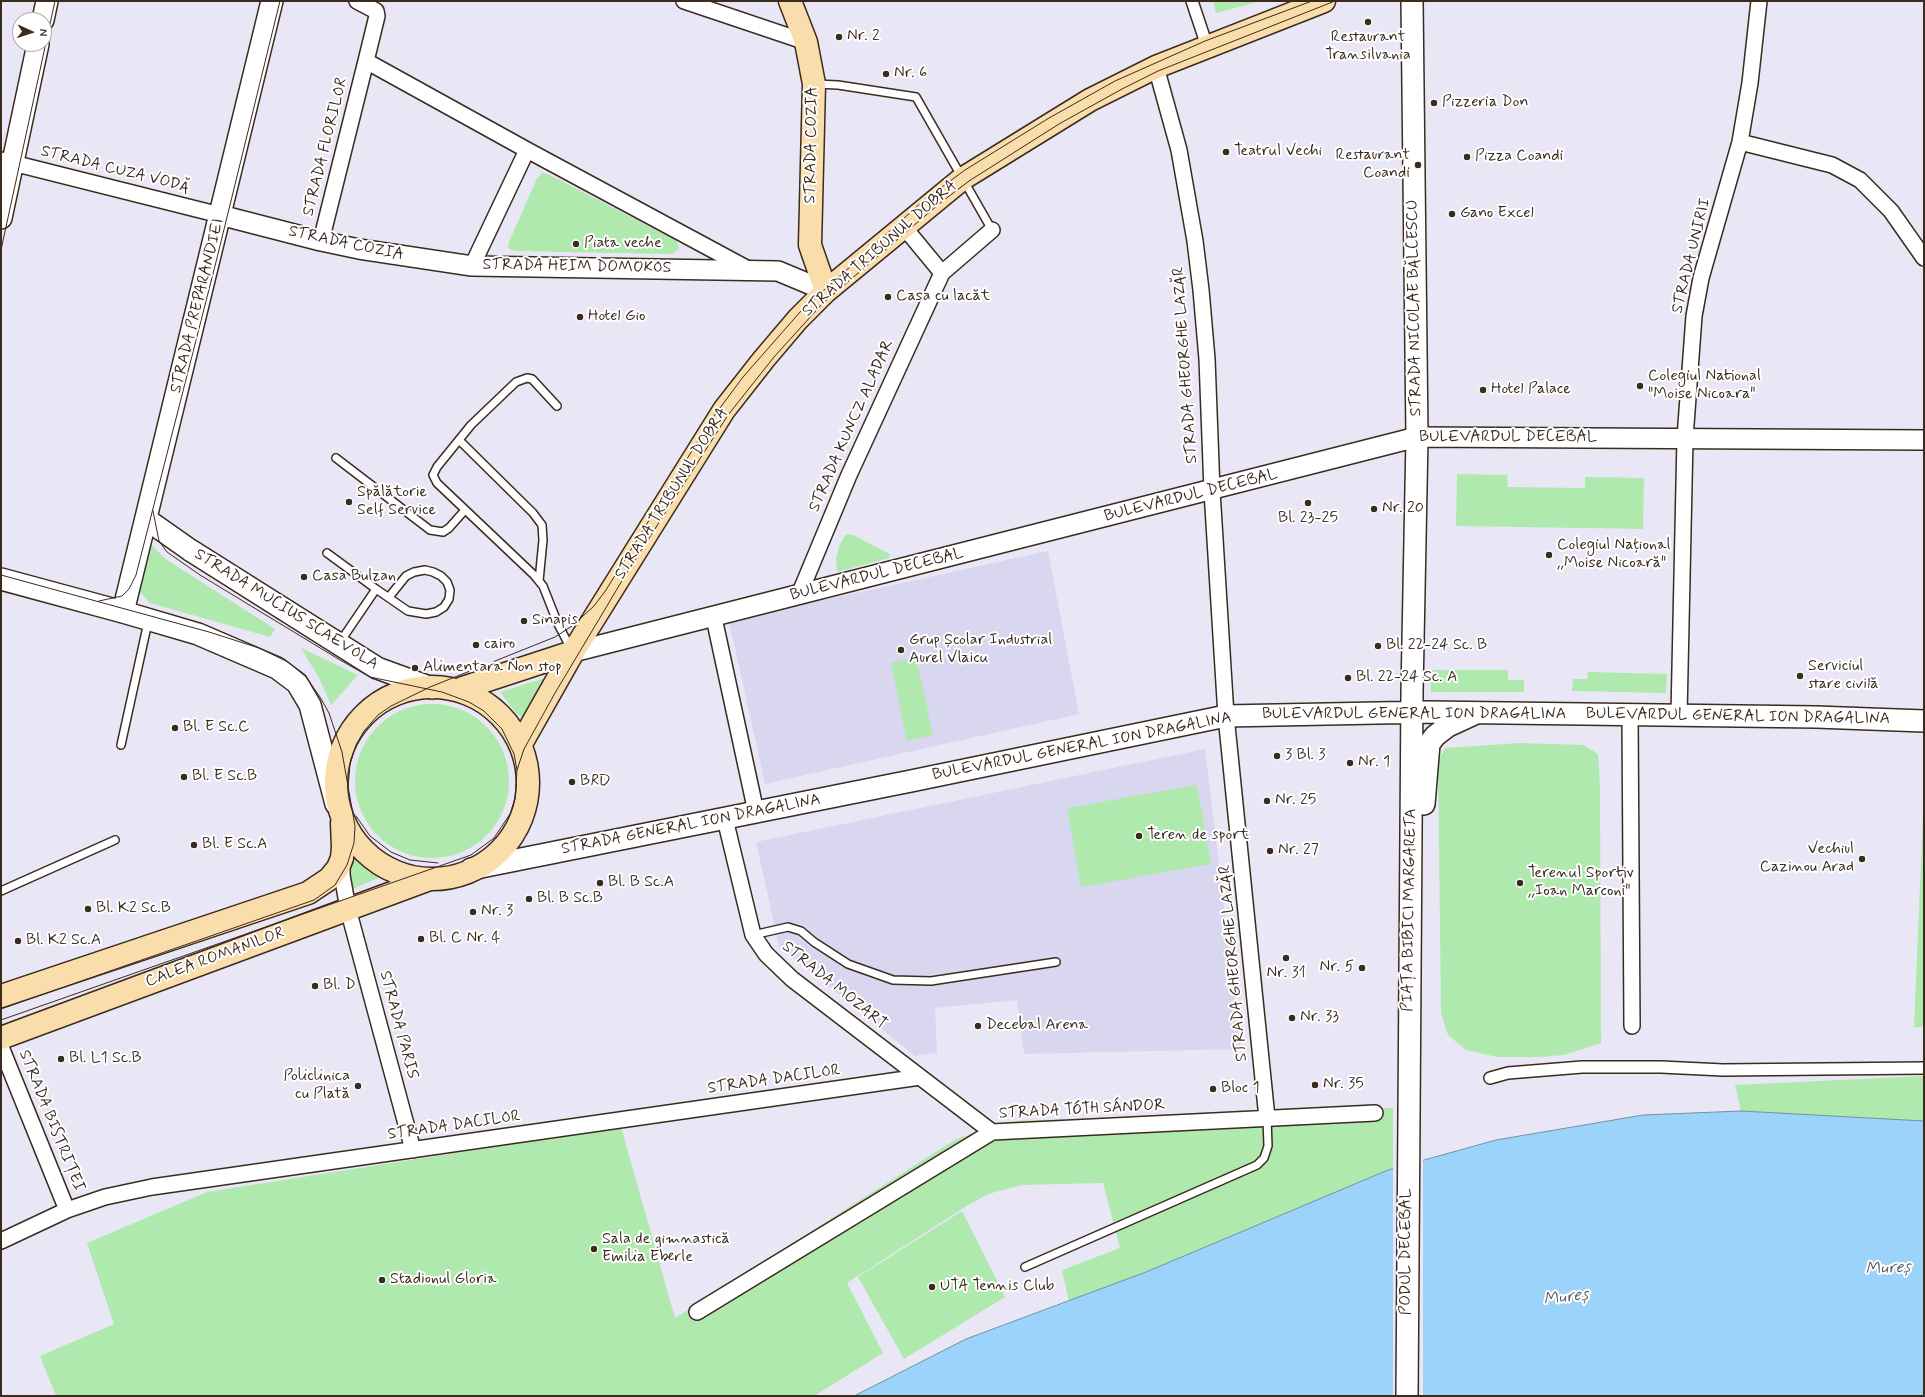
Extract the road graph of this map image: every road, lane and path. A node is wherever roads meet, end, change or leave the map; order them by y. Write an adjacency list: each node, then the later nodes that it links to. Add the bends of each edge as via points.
1 (47, 1): 10 (main road)
2 (272, 1): 21 (main road, STRADA PREPARANDIEI)
3 (357, 1): 14 (street, STRADA FLORILOR, via 376,11 377,16)
4 (684, 1): 11 (street)
5 (790, 1): 11 (main road, STRADA COZIA)
6 (1192, 1): 12 (street)
7 (1324, 1): 12 (main road, STRADA TRIBUNUL DOBRA)
8 (1412, 1): 32 (main road, STRADA NICOLAE BĂLCESCU)
9 (1759, 1): 17 (street, STRADA UNIRII, via 1750,83)
10 (45, 12)
11 (806, 42): 16 (main road, STRADA COZIA)
12 (1207, 46): 15 (main road, STRADA TRIBUNUL DOBRA)
13 (36, 52): 19 (main road)
14 (366, 61): 18 (street); 25 (street, STRADA FLORILOR)
15 (1156, 67): 20 (main road, STRADA TRIBUNUL DOBRA, via 1084,103); 37 (street, STRADA GHEORGHE LAZĂR, via 1179,150 1195,241 1207,359)
16 (814, 84): 20 (lane, via 838,85 916,97); 30 (main road, STRADA COZIA, via 810,245)
17 (1740, 142): 26 (street, via 1832,165 1860,180 1891,211); 33 (street, STRADA UNIRII, via 1701,278 1695,309)
18 (527, 150): 27 (street, STRADA HEIM DOMOKOS); 28 (street, STRADA HEIM DOMOKOS)
19 (7, 161): 21 (street, STRADA CUZA VODĂ); 22 (main road)
20 (962, 179): 23 (main road, STRADA TRIBUNUL DOBRA); 24 (lane)
21 (220, 215): 25 (street, STRADA COZIA); 39 (main road, STRADA PREPARANDIEI)
22 (1, 218)
23 (904, 227): 29 (street); 30 (main road, STRADA TRIBUNUL DOBRA)
24 (992, 230): 29 (street)
25 (321, 241): 27 (street, STRADA COZIA)
26 (1924, 258)
27 (472, 266): 28 (street, STRADA HEIM DOMOKOS)
28 (750, 270): 30 (street, STRADA HEIM DOMOKOS, via 778,271)
29 (942, 273): 44 (street, STRADA KUNCZ ALADAR, via 849,476)
30 (826, 291): 50 (main road, STRADA TRIBUNUL DOBRA, via 764,358 724,410)
31 (556, 406): 34 (lane, via 532,379 521,379)
32 (1417, 438): 33 (street, BULEVARDUL DECEBAL); 37 (street, BULEVARDUL DECEBAL); 53 (main road, STRADA NICOLAE BĂLCESCU)
33 (1685, 438): 35 (street, BULEVARDUL DECEBAL); 56 (street, STRADA UNIRII)
34 (459, 440): 38 (lane, via 434,470 433,475 437,483); 42 (lane, via 538,518 542,525)
35 (1924, 440)
36 (336, 458): 38 (lane, via 430,530 442,532)
37 (1212, 491): 44 (street, BULEVARDUL DECEBAL); 57 (street, STRADA GHEORGHE LAZĂR)
38 (466, 510): 42 (lane)
39 (146, 519): 46 (main road, STRADA PREPARANDIEI); 49 (main road, STRADA MUCIUS SCAEVOLA, via 190,550)
40 (327, 553): 43 (lane)
41 (1, 580): 46 (main road)
42 (539, 581): 50 (lane)
43 (376, 589): 45 (lane); 49 (lane)
44 (799, 595): 47 (street, BULEVARDUL DECEBAL)
45 (388, 597): 45 (lane, via 408,611 426,614 444,607 449,599 450,590 441,576 425,570 406,576)
46 (123, 612): 48 (main road)
47 (714, 618): 50 (street, BULEVARDUL DECEBAL); 62 (street)
48 (149, 620): 60 (lane); 63 (main road, via 198,634 267,663 297,683 304,692 313,716)
49 (339, 644): 51 (main road, STRADA MUCIUS SCAEVOLA, via 376,668)
50 (573, 652): 52 (main road); 59 (main road)
51 (432, 688): 52 (main road, CALEA ROMANILOR); 63 (main road, CALEA ROMANILOR, via 399,694 382,701 360,720 349,737 340,759 335,788)
52 (463, 688): 59 (main road, via 482,696 501,712)
53 (1412, 712): 54 (main road, BULEVARDUL GENERAL ION DRAGALINA); 57 (main road, BULEVARDUL GENERAL ION DRAGALINA); 66 (main road, PIAȚA BIBICI MARGARETA)
54 (1478, 712): 55 (main road, BULEVARDUL GENERAL ION DRAGALINA); 66 (main road, via 1448,726 1429,744 1424,816)
55 (1630, 715): 56 (main road, BULEVARDUL GENERAL ION DRAGALINA); 75 (street)
56 (1679, 715): 58 (main road, BULEVARDUL GENERAL ION DRAGALINA)
57 (1226, 716): 61 (main road, BULEVARDUL GENERAL ION DRAGALINA); 83 (street, STRADA GHEORGHE LAZĂR)
58 (1924, 722)
59 (522, 742): 68 (main road, via 527,756 528,773 522,816 513,833 497,851)
60 (121, 744)
61 (912, 781): 62 (main road, STRADA GENERAL ION DRAGALINA)
62 (756, 812): 64 (main road, STRADA GENERAL ION DRAGALINA)
63 (339, 813): 67 (main road, CALEA ROMANILOR); 69 (main road, via 363,854 378,866 397,874)
64 (725, 819): 68 (main road, STRADA GENERAL ION DRAGALINA); 72 (street, STRADA MOZART)
65 (115, 840): 70 (lane)
66 (1412, 846): 81 (main road, PIAȚA BIBICI MARGARETA)
67 (342, 858): 71 (street, STRADA PARIS); 74 (main road, CALEA ROMANILOR, via 329,879 308,893)
68 (471, 869): 69 (main road)
69 (430, 879): 71 (main road, CALEA ROMANILOR)
70 (1, 891)
71 (348, 909): 76 (main road, CALEA ROMANILOR); 85 (street, STRADA PARIS)
72 (753, 934): 73 (lane, via 788,927 802,931 848,964 893,980 931,981); 79 (street, STRADA MOZART, via 766,954 792,978)
73 (1056, 962)
74 (1, 996)
75 (1632, 1026)
76 (1, 1038)
77 (1, 1047): 86 (street, STRADA BISTRIȚEI)
78 (1924, 1068): 80 (street, via 1723,1070 1661,1066 1582,1067 1508,1073)
79 (920, 1077): 84 (street, STRADA MOZART); 85 (street, STRADA DACILOR)
80 (1490, 1078)
81 (1408, 1108): 90 (main road, PODUL DECEBAL)
82 (1374, 1113): 83 (street, STRADA TÓTH SÁNDOR)
83 (1267, 1118): 84 (street, STRADA TÓTH SÁNDOR); 88 (lane, via 1268,1146 1264,1158 1257,1165)
84 (992, 1132): 89 (street, STRADA TÓTH SÁNDOR)
85 (413, 1150): 86 (street, STRADA DACILOR, via 152,1187 105,1197)
86 (67, 1210): 87 (street, STRADA DACILOR)
87 (1, 1241)
88 (1025, 1267)
89 (697, 1312)
90 (1407, 1396)

